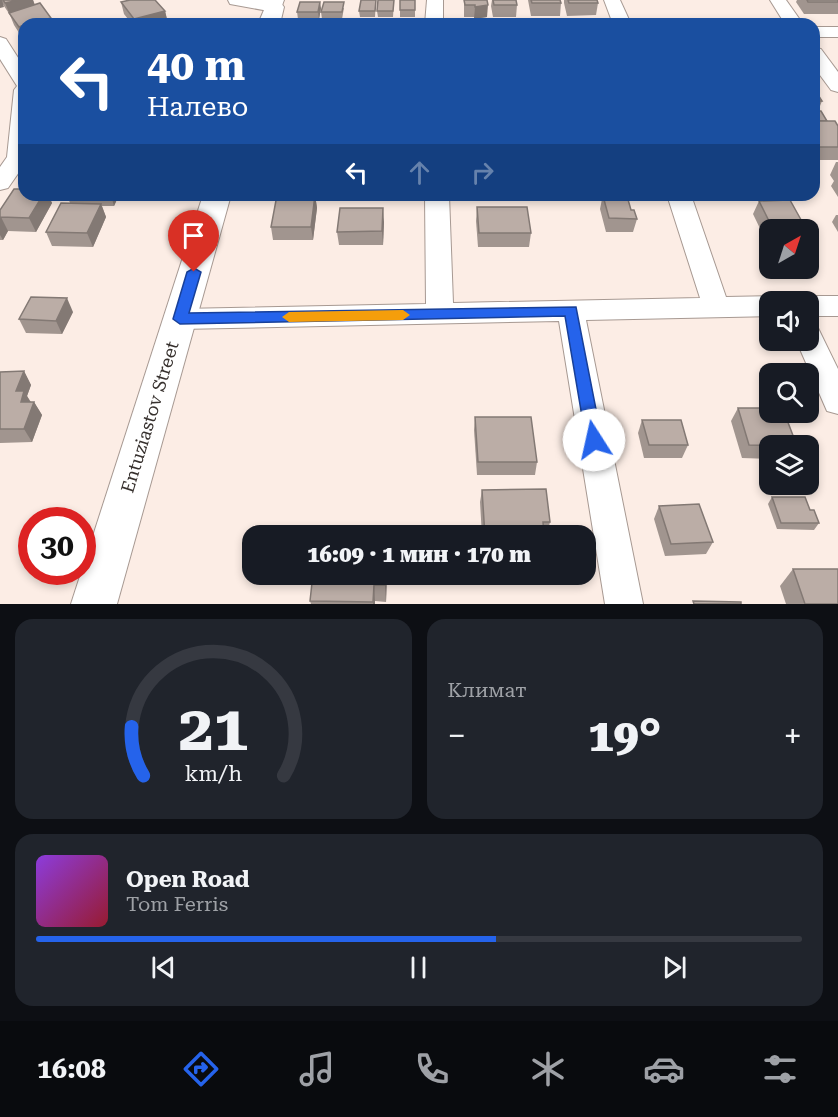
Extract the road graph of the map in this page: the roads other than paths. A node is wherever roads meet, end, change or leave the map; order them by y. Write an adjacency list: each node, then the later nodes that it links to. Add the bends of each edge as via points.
1 (236, 0): 5 (street)
2 (435, 0): 6 (street)
3 (612, 0): 7 (street)
4 (778, 0): 8 (street)
5 (273, 10)
6 (434, 18)
7 (620, 18)
8 (790, 18)
9 (820, 32): 10 (street)
10 (838, 32)
11 (0, 43): 13 (street)
12 (820, 61): 14 (street)
13 (18, 73)
14 (838, 86)
15 (18, 157): 16 (street)
16 (0, 183)
17 (215, 201): 26 (street, Entuziastov Street)
18 (437, 201): 25 (street)
19 (682, 201): 23 (street)
20 (759, 306): 23 (street)
21 (819, 306): 22 (street)
22 (838, 306)
23 (716, 307): 24 (street)
24 (571, 311): 25 (street); 30 (street)
25 (440, 315): 26 (street)
26 (180, 319): 29 (street, Entuziastov Street)
27 (815, 351): 28 (street)
28 (838, 402)
29 (94, 604)
30 (624, 604)

